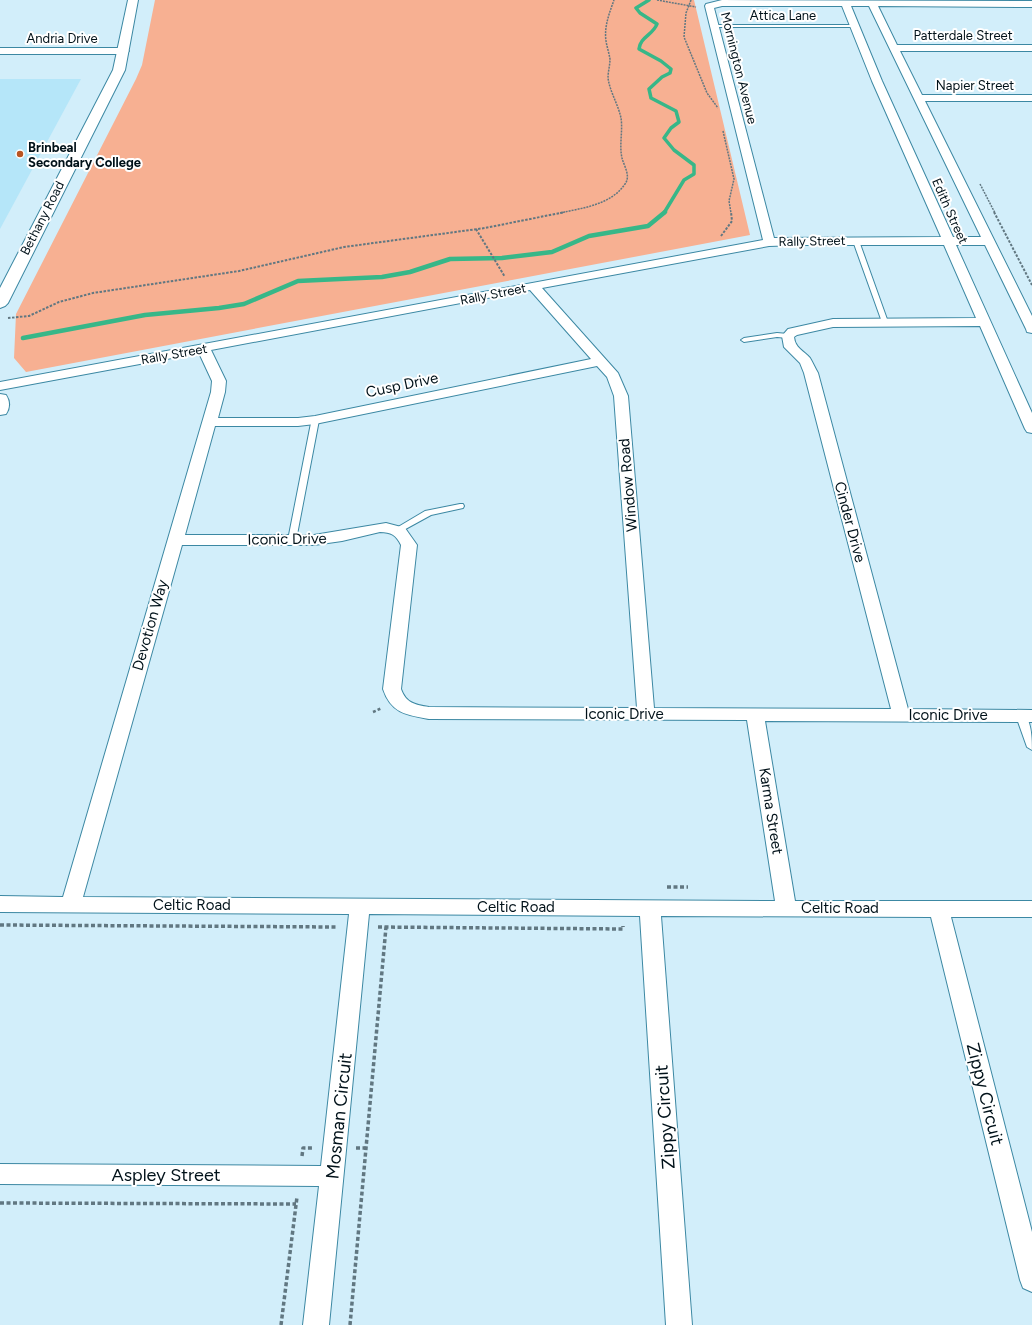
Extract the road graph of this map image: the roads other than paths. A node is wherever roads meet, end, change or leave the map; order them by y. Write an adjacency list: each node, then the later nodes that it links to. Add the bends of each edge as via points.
1 (133, 0): 11 (street, Bethany Road)
2 (994, 2): 4 (street, Mornington Avenue); 5 (street, Mornington Avenue)
3 (845, 3): 4 (street, Mornington Avenue); 6 (street, Mornington Avenue, via 716,3 709,8); 7 (street, Edith Street)
4 (872, 3): 8 (street, Edith Street)
5 (1032, 4)
6 (713, 26): 7 (lane, Attica Lane); 17 (street, Mornington Avenue)
7 (854, 26): 15 (street, Edith Street)
8 (894, 48): 9 (street, Patterdale Street); 12 (street, Edith Street)
9 (1032, 48)
10 (0, 51): 11 (street, Andria Drive)
11 (124, 51): 21 (street, Bethany Road, via 118,70)
12 (918, 98): 13 (street, Napier Street); 16 (street, Edith Street)
13 (1032, 98)
14 (856, 241): 15 (street, Rally Street); 17 (street, Rally Street); 22 (lane)
15 (948, 241): 16 (street, Rally Street); 23 (street, Edith Street)
16 (989, 241): 19 (street, Edith Street)
17 (769, 242): 18 (street, Rally Street)
18 (534, 287): 27 (street, Rally Street); 28 (street, Window Road)
19 (1018, 300): 20 (street); 24 (street, Edith Street)
20 (1032, 300)
21 (0, 303)
22 (885, 322): 23 (street); 25 (street, via 834,323 793,332)
23 (984, 322): 34 (street, Edith Street)
24 (1032, 329)
25 (788, 336): 26 (lane); 41 (street, Cinder Drive, via 790,346 806,363 811,373)
26 (744, 340)
27 (203, 348): 29 (street, Rally Street); 33 (street, Devotion Way, via 219,381)
28 (600, 361): 32 (street, Cusp Drive); 39 (street, Window Road, via 613,376 621,396)
29 (0, 386)
30 (0, 399): 31 (street)
31 (0, 410)
32 (315, 420): 33 (street, Cusp Drive); 38 (lane)
33 (209, 422): 37 (street, Devotion Way)
34 (1032, 429)
35 (460, 506): 36 (lane, via 428,513)
36 (397, 530): 38 (street, Iconic Drive, via 385,527 331,538); 39 (street, Iconic Drive, via 405,536 409,545 392,689 394,699 401,706 429,713)
37 (175, 540): 38 (street, Iconic Drive); 45 (street, Devotion Way)
38 (292, 540)
39 (646, 714): 40 (street, Iconic Drive)
40 (755, 715): 41 (street, Iconic Drive); 48 (street, Karma Street)
41 (901, 715): 42 (street, Iconic Drive)
42 (1027, 716): 43 (lane)
43 (1032, 747)
44 (0, 904): 45 (street, Celtic Road)
45 (71, 904): 46 (street, Celtic Road)
46 (360, 906): 47 (street, Celtic Road); 52 (street, Mosman Circuit)
47 (650, 908): 48 (street, Celtic Road); 55 (street, Zippy Circuit)
48 (786, 908): 49 (street, Celtic Road)
49 (939, 908): 50 (street, Celtic Road); 53 (street, Zippy Circuit)
50 (1032, 909)
51 (0, 1174): 52 (street, Aspley Street)
52 (332, 1176): 54 (street, Mosman Circuit)
53 (1032, 1280)
54 (316, 1325)
55 (680, 1325)

